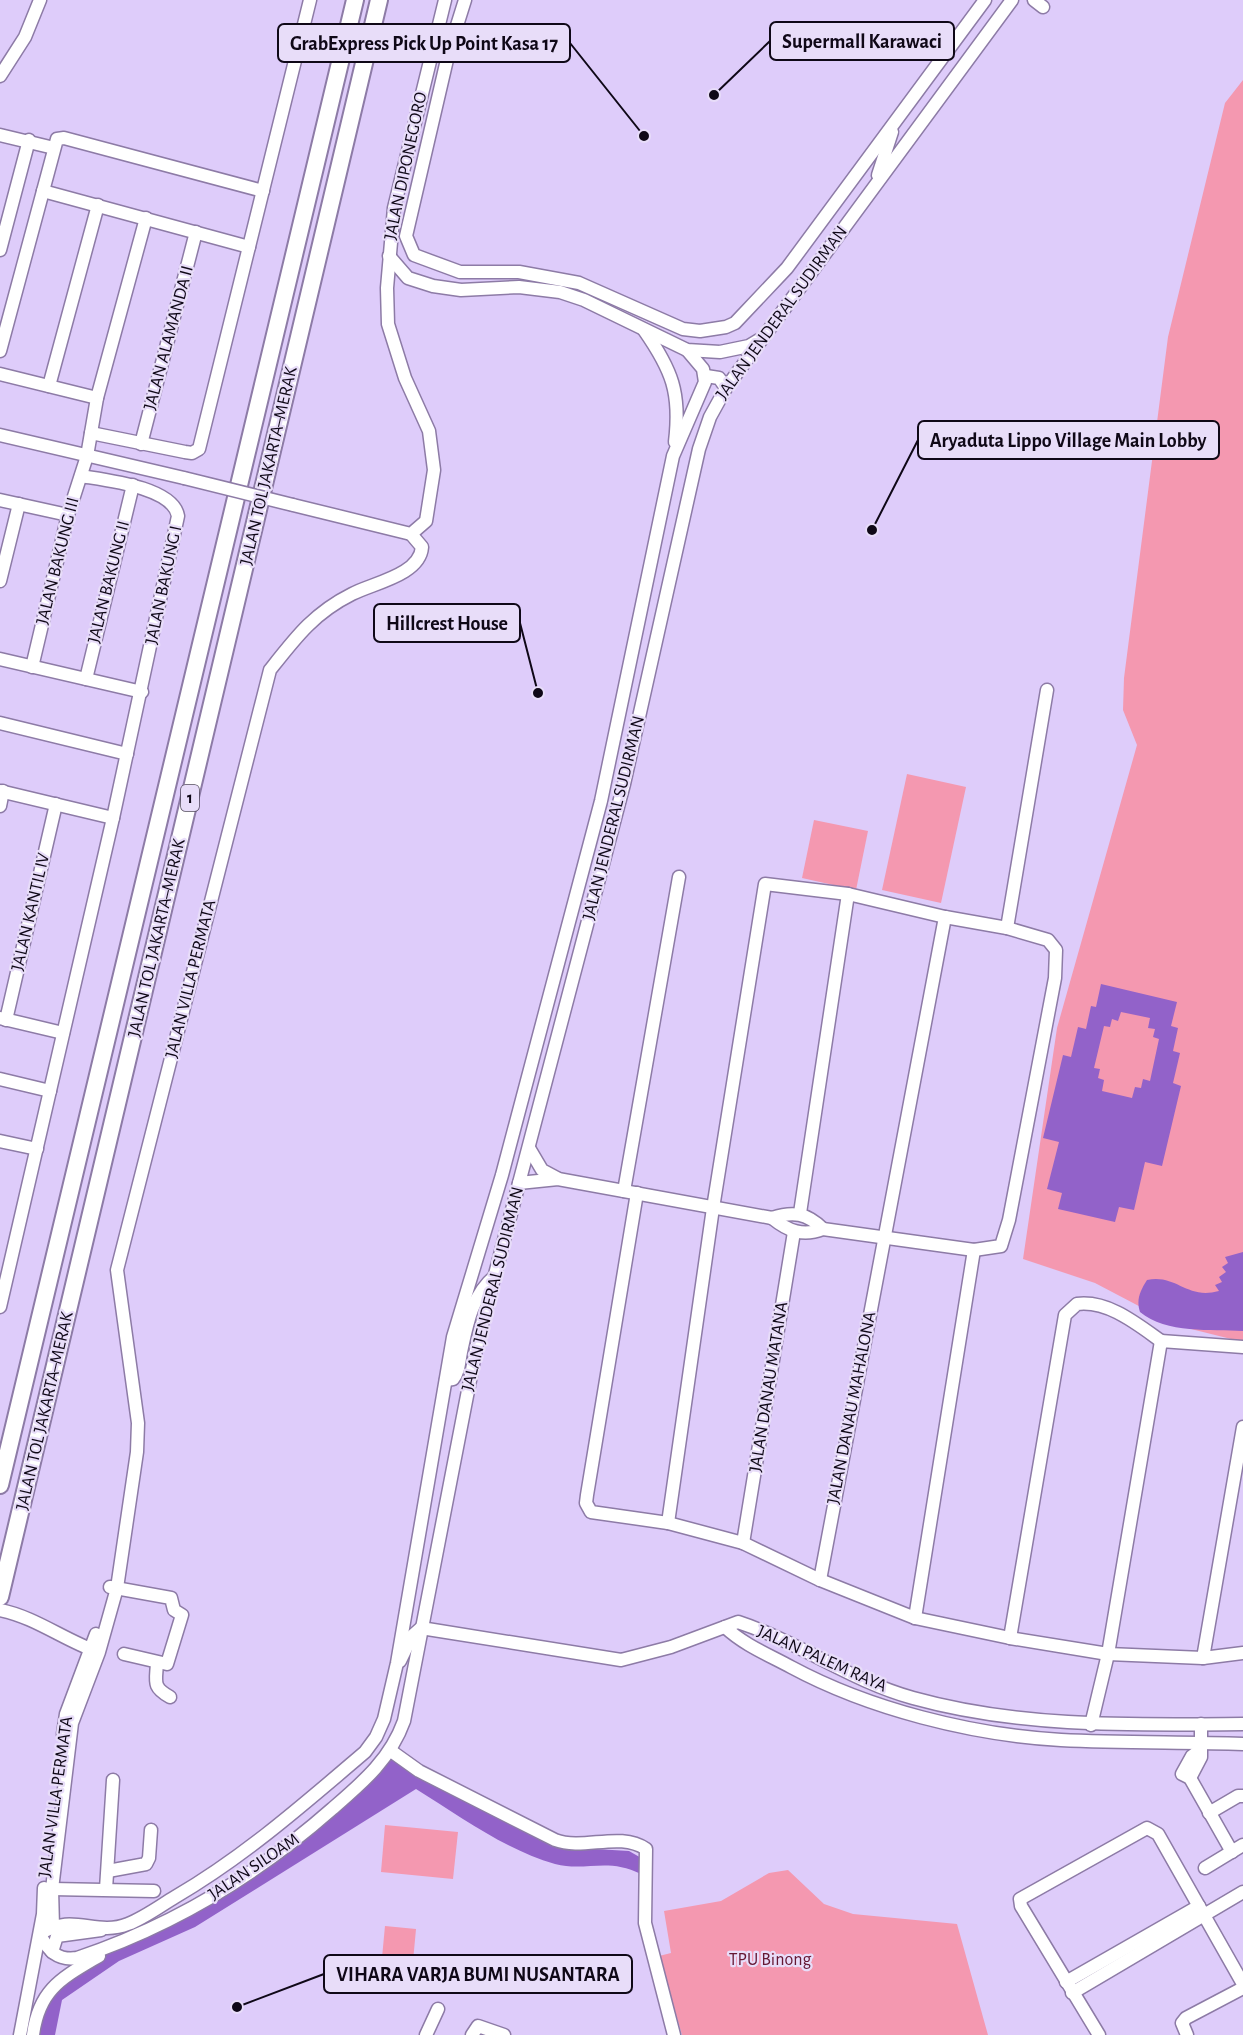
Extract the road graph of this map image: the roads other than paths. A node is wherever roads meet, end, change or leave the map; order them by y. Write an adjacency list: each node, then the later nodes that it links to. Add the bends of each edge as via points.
1 (40, 0): 9 (street, via 25,37)
2 (310, 0): 15 (street)
3 (355, 0): 86 (highway, JALAN TOL JAKARTA–MERAK / 1)
4 (379, 0): 91 (highway, JALAN TOL JAKARTA–MERAK / 1)
5 (445, 0): 22 (street, JALAN DIPONEGORO, via 394,208)
6 (465, 0): 23 (street, JALAN DIPONEGORO, via 449,51 406,236 409,247 414,255 460,272 519,272 579,284)
7 (985, 0): 10 (street, JALAN JENDERAL SUDIRMAN)
8 (1012, 0): 14 (street, JALAN JENDERAL SUDIRMAN)
9 (0, 76)
10 (896, 119): 14 (street); 23 (street, JALAN JENDERAL SUDIRMAN, via 787,268 735,323 700,331)
11 (0, 135): 12 (street)
12 (29, 140): 13 (street); 21 (street)
13 (54, 147): 15 (street, via 57,139 64,138); 16 (street)
14 (875, 184): 25 (street, JALAN JENDERAL SUDIRMAN)
15 (263, 191): 20 (street)
16 (43, 192): 17 (street); 27 (street)
17 (98, 205): 18 (street); 30 (street)
18 (146, 218): 19 (street); 32 (street, JALAN BAKUNG III)
19 (196, 232): 20 (street); 35 (street, JALAN ALAMANDA II)
20 (249, 247): 35 (street, via 199,449 192,453)
21 (0, 250)
22 (389, 256): 24 (street, JALAN DIPONEGORO, via 408,278 433,286 460,290 519,287 560,292); 43 (street, JALAN VILLA PERMATA, via 388,324 405,378 429,431 434,470)
23 (661, 320)
24 (642, 327): 26 (street, JALAN DIPONEGORO); 37 (street, via 675,385 679,412)
25 (763, 338): 26 (street, JALAN DIPONEGORO, via 749,346 720,352); 31 (street, JALAN JENDERAL SUDIRMAN)
26 (687, 350): 29 (street, JALAN JENDERAL SUDIRMAN)
27 (0, 351)
28 (0, 374): 30 (street)
29 (706, 376): 31 (street, via 719,378); 37 (street, JALAN JENDERAL SUDIRMAN)
30 (49, 386): 32 (street)
31 (726, 388): 67 (street, JALAN JENDERAL SUDIRMAN, via 699,449 624,784)
32 (97, 398): 33 (street, JALAN BAKUNG III)
33 (91, 433): 35 (street); 36 (street, JALAN BAKUNG III)
34 (0, 435): 36 (street)
35 (141, 444)
36 (87, 456): 38 (street, JALAN BAKUNG III); 44 (street, bridge)
37 (673, 456): 84 (street, JALAN JENDERAL SUDIRMAN, via 601,801 502,1175 453,1337)
38 (81, 476): 39 (street, JALAN BAKUNG I); 42 (street, JALAN BAKUNG III)
39 (133, 485): 49 (street, JALAN BAKUNG II); 51 (street, JALAN BAKUNG I, via 160,496 175,507 178,516)
40 (0, 500): 41 (street)
41 (20, 504): 42 (street); 46 (street)
42 (68, 515): 48 (street, JALAN BAKUNG III)
43 (426, 521): 44 (street); 45 (street, JALAN VILLA PERMATA)
44 (411, 534): 45 (street)
45 (422, 547): 90 (street, JALAN VILLA PERMATA, via 414,566 351,594 316,615 270,670 117,1270 138,1423 132,1498)
46 (0, 581)
47 (0, 659): 48 (street)
48 (32, 667): 49 (street)
49 (86, 679): 51 (street)
50 (1047, 690): 61 (street)
51 (142, 692): 53 (street, JALAN BAKUNG I)
52 (0, 723): 53 (street)
53 (127, 753): 57 (street, JALAN BAKUNG I)
54 (2, 791): 55 (street); 56 (street)
55 (56, 804): 57 (street); 62 (street, JALAN KANTIL IV)
56 (0, 806)
57 (113, 818): 63 (street, JALAN BAKUNG I)
58 (679, 877): 71 (street)
59 (848, 894): 60 (street); 73 (street, via 765,884); 74 (street)
60 (945, 917): 61 (street); 78 (street, JALAN DANAU MAHALONA)
61 (1007, 928): 79 (street, via 1048,940 1056,950 1055,978 1003,1242 998,1248)
62 (3, 1019): 63 (street)
63 (63, 1033): 65 (street, JALAN BAKUNG I)
64 (0, 1079): 65 (street)
65 (50, 1091): 68 (street, JALAN BAKUNG I)
66 (0, 1141): 68 (street)
67 (529, 1148): 69 (street, via 542,1170); 70 (street, JALAN JENDERAL SUDIRMAN)
68 (37, 1149): 81 (street, JALAN BAKUNG I)
69 (558, 1179): 70 (street); 71 (street)
70 (519, 1183): 80 (street, JALAN JENDERAL SUDIRMAN)
71 (624, 1191): 72 (street)
72 (637, 1193): 73 (street); 87 (street, via 586,1503 596,1514)
73 (713, 1208): 75 (street); 87 (street)
74 (800, 1213): 75 (street); 76 (street)
75 (772, 1218): 77 (street)
76 (823, 1229): 77 (street); 78 (street)
77 (794, 1232): 88 (street, JALAN DANAU MATANA)
78 (884, 1237): 79 (street); 89 (street, JALAN DANAU MAHALONA)
79 (974, 1250): 93 (street)
80 (495, 1276): 84 (street, via 482,1286 465,1332 457,1373); 95 (street, JALAN JENDERAL SUDIRMAN, via 478,1339)
81 (1, 1300)
82 (1161, 1341): 83 (street); 96 (street, via 1130,1319 1102,1306 1077,1304 1067,1312); 100 (street)
83 (1243, 1347)
84 (446, 1380): 103 (street, JALAN JENDERAL SUDIRMAN)
85 (1243, 1427): 101 (street)
86 (0, 1485)
87 (668, 1523): 88 (street)
88 (743, 1543): 89 (street)
89 (820, 1580): 93 (street)
90 (113, 1588): 97 (street, JALAN VILLA PERMATA); 102 (street, via 171,1599 174,1610 182,1614 170,1662)
91 (0, 1597)
92 (0, 1610): 97 (street, via 21,1614)
93 (915, 1618): 96 (street)
94 (725, 1627): 95 (street, via 621,1660); 108 (street, JALAN PALEM RAYA, via 738,1622 746,1625 856,1677 913,1698 1038,1720); 110 (street, JALAN PALEM RAYA, via 741,1640 819,1682 892,1709 965,1727 1059,1740)
95 (421, 1628): 103 (street); 105 (street, JALAN JENDERAL SUDIRMAN)
96 (1010, 1638): 100 (street)
97 (95, 1651): 120 (street, JALAN VILLA PERMATA, via 72,1723); 126 (street, JALAN VILLA PERMATA, via 64,1719)
98 (1243, 1653): 101 (street)
99 (124, 1654): 102 (street)
100 (1108, 1654): 101 (street); 108 (street)
101 (1203, 1658)
102 (158, 1663): 104 (street, via 156,1686)
103 (397, 1663): 125 (street, JALAN JENDERAL SUDIRMAN, via 384,1719 365,1752 274,1830 213,1874 129,1924)
104 (170, 1697)
105 (404, 1721): 111 (street, JALAN SILOAM)
106 (1201, 1724): 107 (street, JALAN PALEM RAYA); 108 (street, JALAN PALEM RAYA); 110 (street)
107 (1243, 1724)
108 (1091, 1725)
109 (1243, 1744): 110 (street, JALAN PALEM RAYA)
110 (1200, 1746): 114 (street, via 1201,1757 1186,1776)
111 (391, 1751): 127 (street, JALAN SILOAM, via 296,1840 227,1890); 137 (street, via 419,1772 555,1840 629,1842 646,1849 647,1933)
112 (113, 1780): 118 (street)
113 (1243, 1796): 114 (street)
114 (1209, 1813): 116 (street)
115 (151, 1830): 118 (street, via 150,1858 146,1864)
116 (1238, 1849): 117 (street)
117 (1205, 1868)
118 (108, 1871): 119 (street)
119 (106, 1888): 120 (street); 121 (street)
120 (52, 1889): 124 (street, JALAN VILLA PERMATA)
121 (154, 1891)
122 (1243, 1892): 123 (street)
123 (1201, 1910): 129 (street); 130 (street); 130 (street, via 1158,1833 1150,1828 1021,1897 1021,1906)
124 (53, 1927): 125 (street, JALAN JENDERAL SUDIRMAN, via 73,1923); 126 (street, JALAN JENDERAL SUDIRMAN)
125 (102, 1929): 128 (street, via 57,1936)
126 (40, 1934): 128 (street); 133 (street, JALAN VILLA PERMATA)
127 (117, 1944): 128 (street, JALAN SILOAM, via 68,1959); 134 (street, via 59,1980 35,2016)
128 (52, 1952)
129 (1243, 1986): 139 (street, via 1186,2018 1182,2023)
130 (1069, 1987): 138 (street)
131 (438, 2009): 135 (street)
132 (475, 2030): 136 (street)
133 (20, 2035)
134 (33, 2035)
135 (426, 2035)
136 (504, 2035)
137 (674, 2035)
138 (1099, 2035)
139 (1187, 2035)

